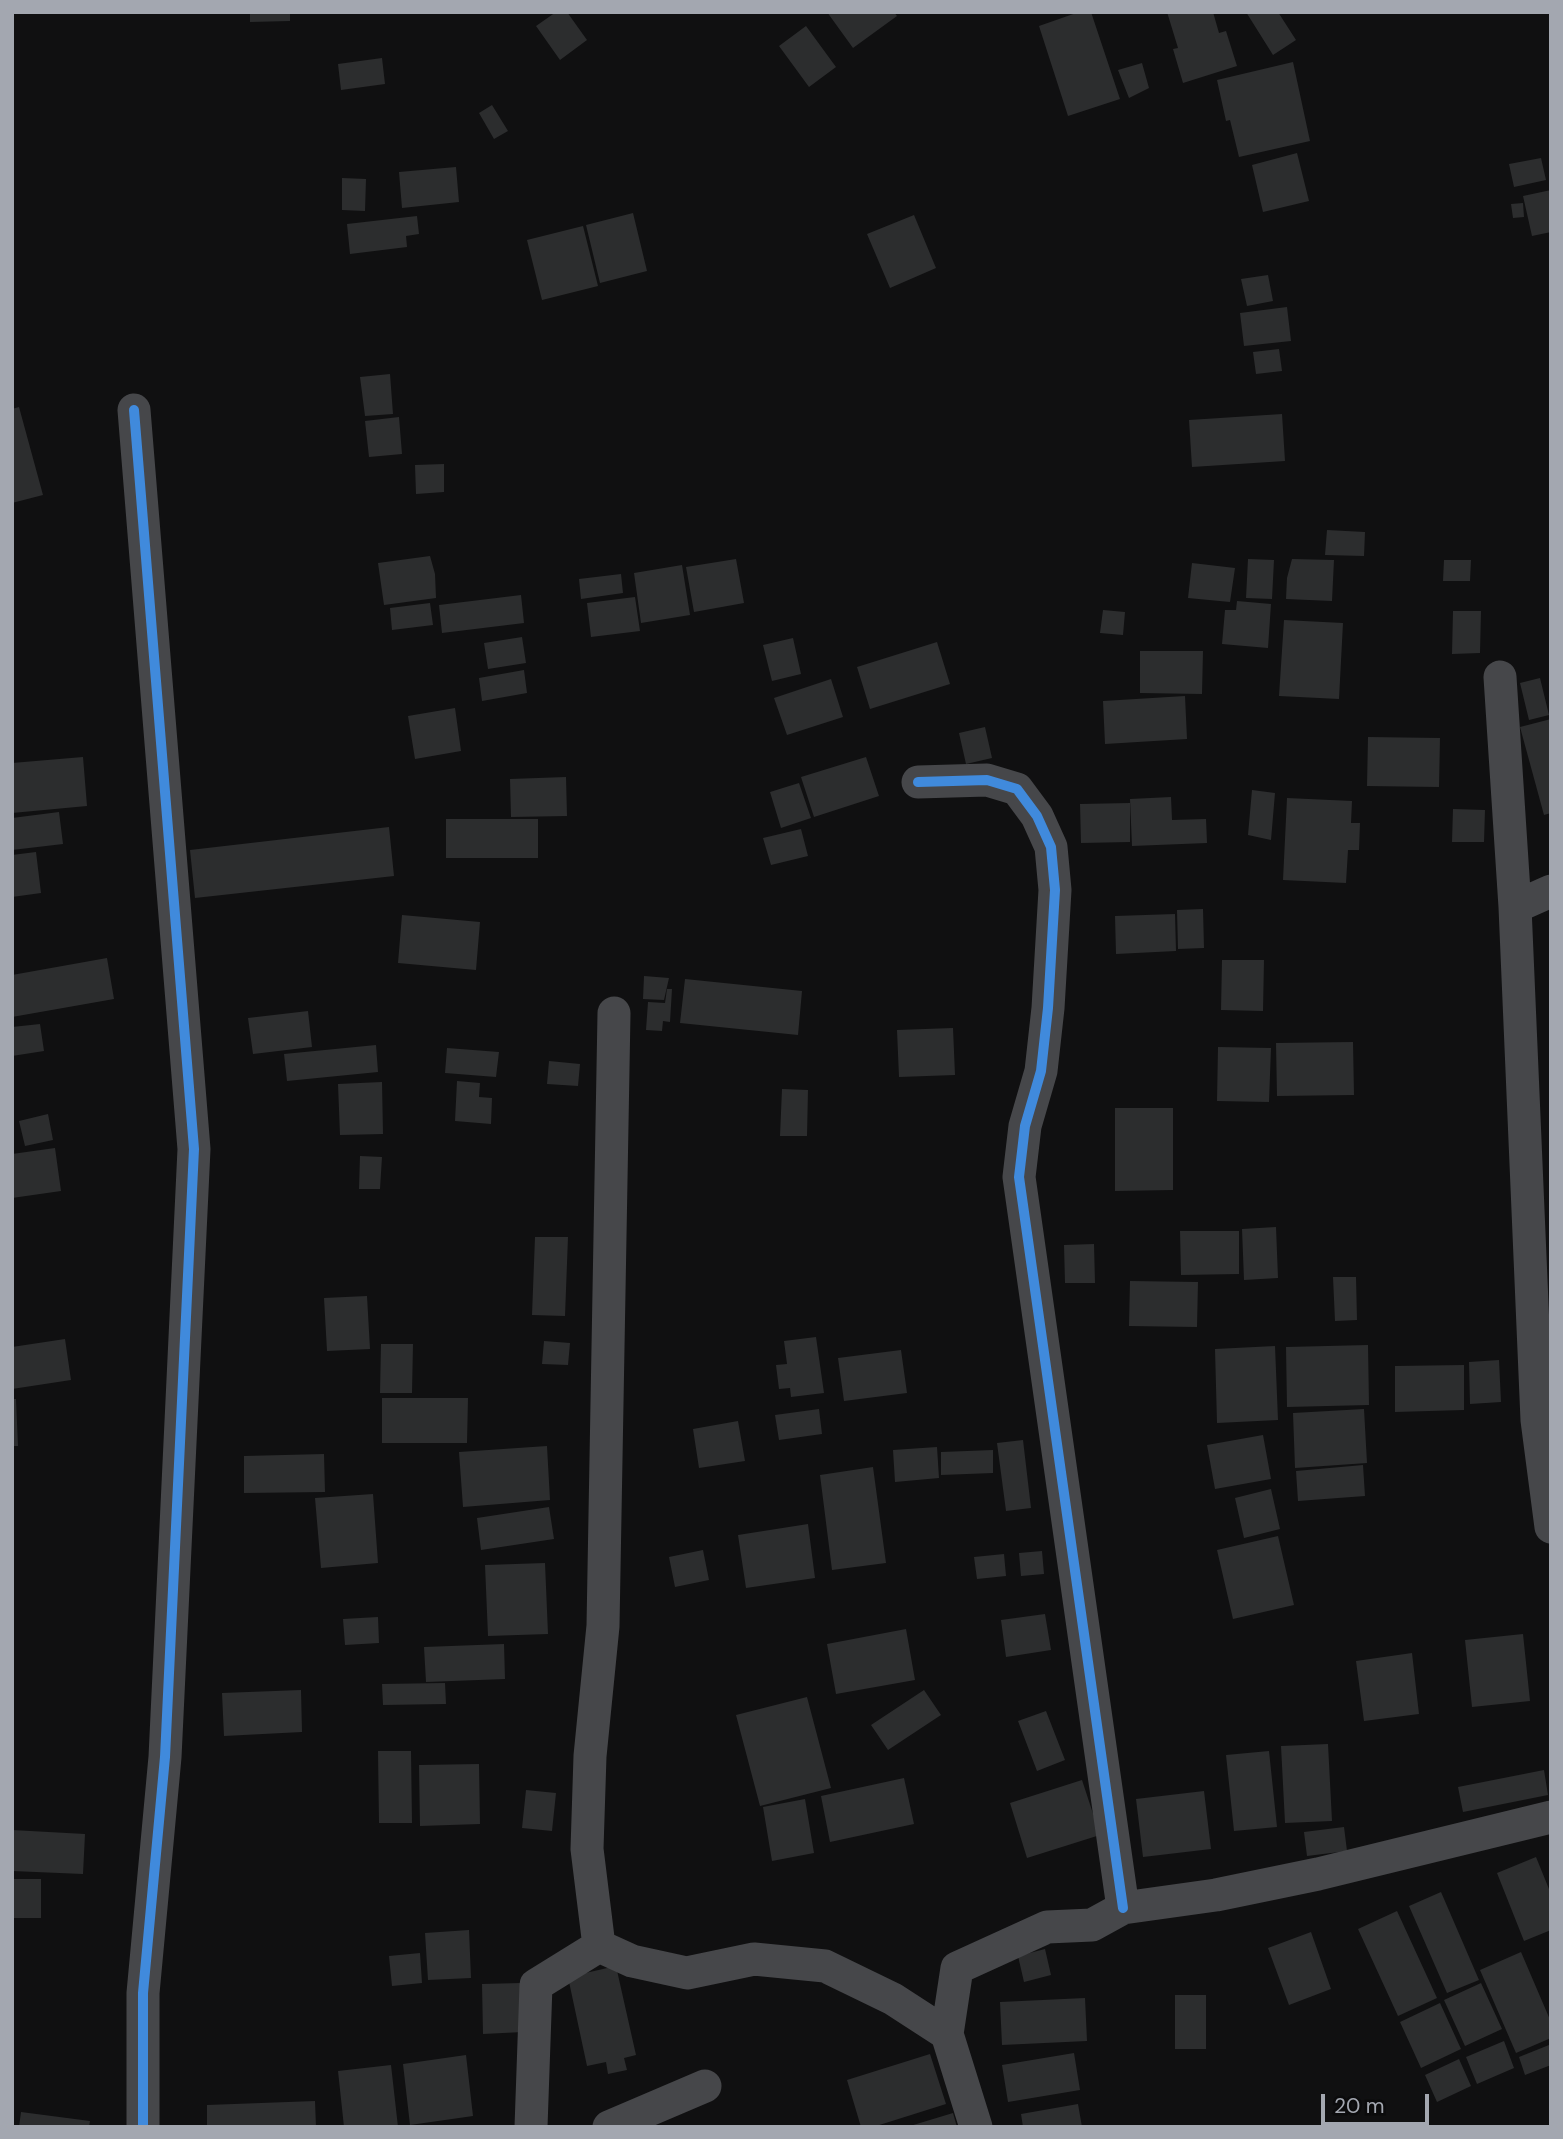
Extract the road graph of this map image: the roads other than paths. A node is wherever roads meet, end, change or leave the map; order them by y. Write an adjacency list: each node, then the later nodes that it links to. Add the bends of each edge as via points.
1 (134, 410): 14 (street, via 194,1149 165,1757 143,1993)
2 (1500, 677): 5 (street)
3 (918, 782): 10 (street, via 987,780 1017,789 1037,816 1051,847 1055,891 1046,1020 1041,1071 1025,1126 1019,1177)
4 (1551, 891): 5 (street)
5 (1515, 907): 7 (street)
6 (614, 1013): 11 (street, via 603,1626 590,1756 587,1849)
7 (1544, 1417): 8 (street)
8 (1551, 1527)
9 (1551, 1817): 10 (street, via 1318,1874)
10 (1123, 1908): 12 (street, via 1092,1925 1046,1927 957,1968)
11 (599, 1946): 12 (street, via 632,1961 687,1973 754,1959 825,1966 894,1999); 15 (street, via 536,1984)
12 (947, 2034): 17 (street)
13 (705, 2086): 16 (street)
14 (143, 2127)
15 (531, 2127)
16 (609, 2127)
17 (976, 2127)

